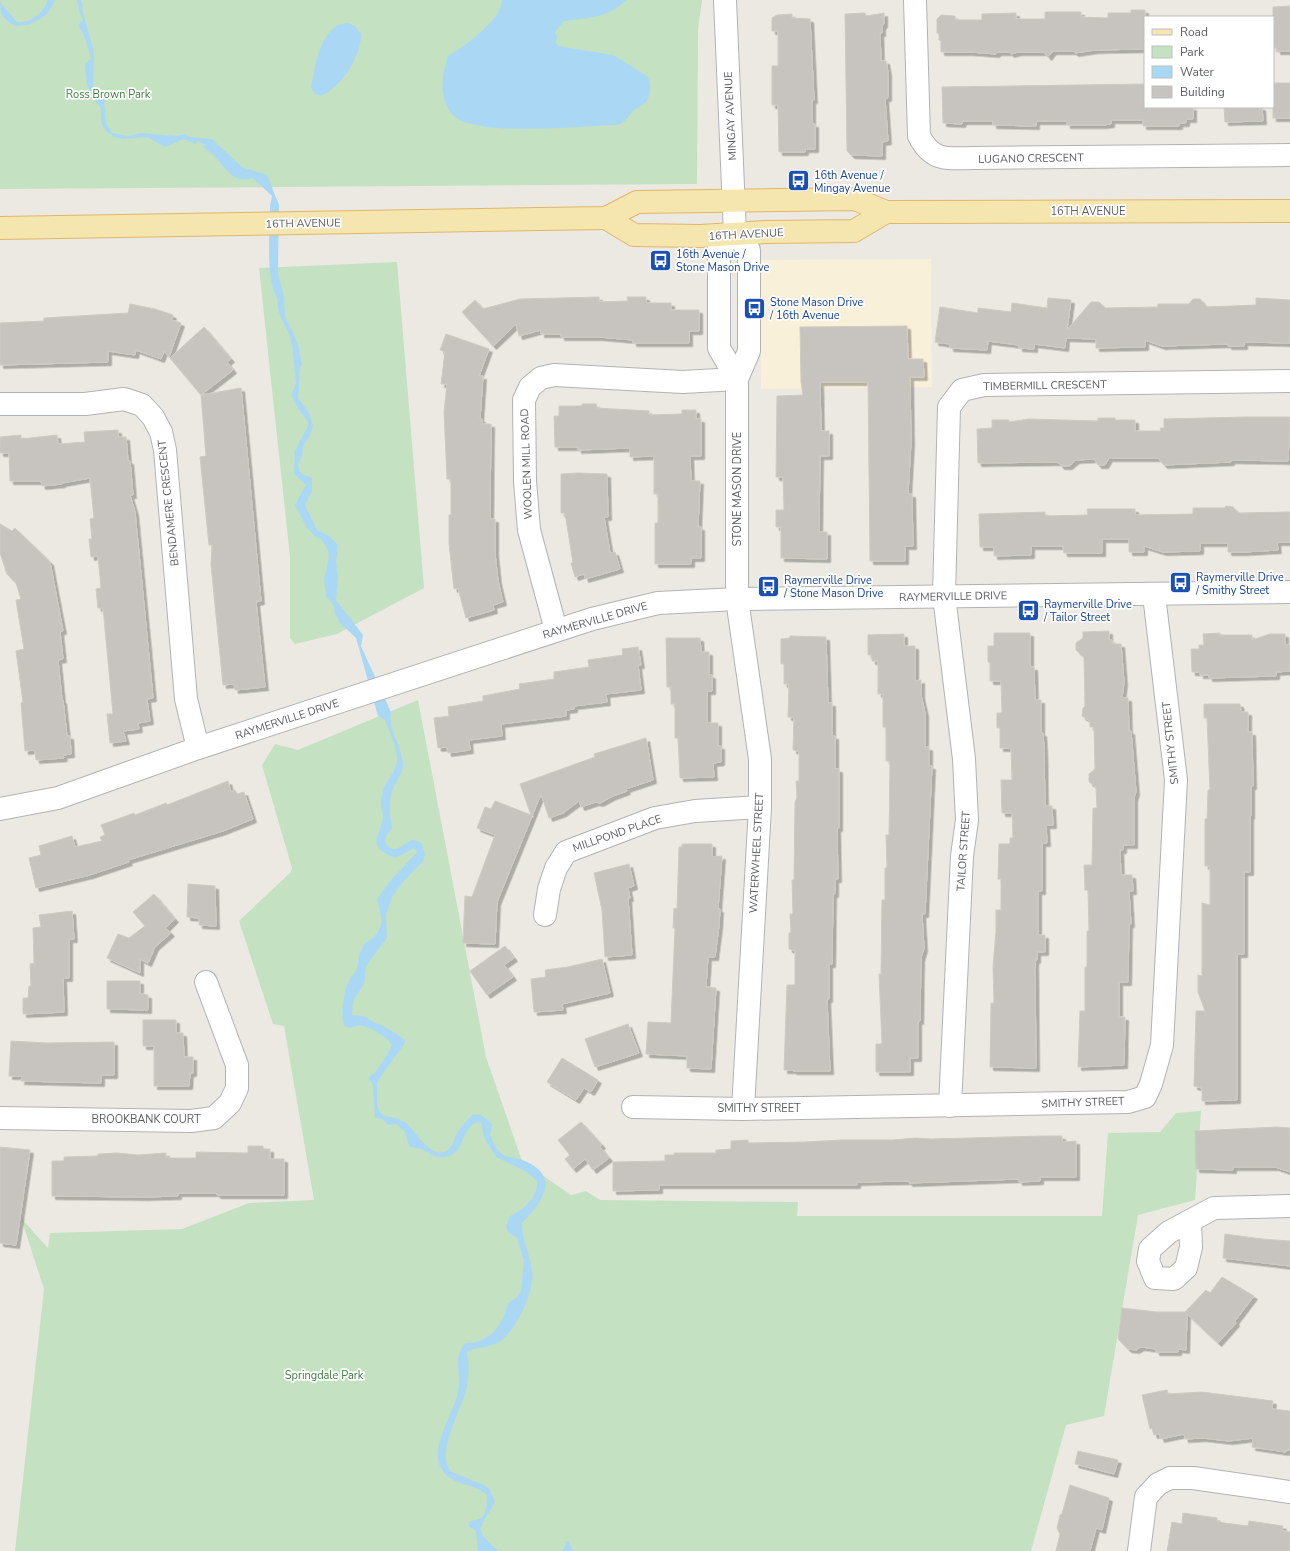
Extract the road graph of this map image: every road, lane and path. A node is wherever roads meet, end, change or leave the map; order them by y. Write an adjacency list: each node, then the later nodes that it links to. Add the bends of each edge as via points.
1 (725, 0): 4 (street, MINGAY AVENUE)
2 (915, 0): 3 (street, LUGANO CRESCENT, via 919,136 932,154 948,158)
3 (1290, 155)
4 (734, 201): 6 (main road, 16TH AVENUE, via 855,199); 7 (main road, 16TH AVENUE, via 637,202); 9 (street, MINGAY AVENUE)
5 (1290, 211): 6 (main road, 16TH AVENUE)
6 (886, 212): 9 (main road, 16TH AVENUE, via 854,231)
7 (606, 218): 8 (main road, 16TH AVENUE); 9 (main road, 16TH AVENUE, via 634,235 701,236)
8 (0, 228)
9 (735, 233): 10 (street, STONE MASON DRIVE, via 749,250 748,350); 10 (street, STONE MASON DRIVE, via 719,248 719,348)
10 (737, 379): 16 (street, STONE MASON DRIVE); 17 (street, WOOLEN MILL ROAD, via 683,382 554,375 541,378 530,387 524,400 525,481 529,530)
11 (1290, 381): 15 (street, TIMBERMILL CRESCENT, via 984,385 962,390 949,406)
12 (0, 404): 18 (street, BENDAMERE CRESCENT, via 84,404 124,399 142,405 153,417 161,432 165,450 186,699)
13 (1290, 592): 14 (street, RAYMERVILLE DRIVE)
14 (1154, 595): 15 (street, RAYMERVILLE DRIVE); 23 (street, SMITHY STREET, via 1176,780 1162,1045 1151,1084 1145,1097 1128,1102)
15 (944, 596): 16 (street, RAYMERVILLE DRIVE); 23 (street, TAILOR STREET, via 964,759 967,820 962,856)
16 (738, 599): 17 (street, RAYMERVILLE DRIVE, via 658,603); 19 (street, WATERWHEEL STREET, via 760,759)
17 (556, 630): 18 (street, RAYMERVILLE DRIVE)
18 (198, 748): 20 (street, RAYMERVILLE DRIVE, via 58,798)
19 (760, 807): 21 (street, MILLPOND PLACE, via 695,811 655,818 566,852 553,875); 25 (street, WATERWHEEL STREET)
20 (0, 809)
21 (545, 915)
22 (206, 982): 26 (street, BROOKBANK COURT, via 237,1065 237,1088 230,1103 214,1118 191,1121)
23 (950, 1106): 25 (street, SMITHY STREET)
24 (633, 1107): 25 (street, SMITHY STREET)
25 (743, 1109)
26 (0, 1118)
27 (1290, 1206): 28 (street, via 1214,1208)
28 (1190, 1221)
29 (1290, 1492): 30 (street, via 1193,1478 1170,1478 1158,1484 1146,1497)
30 (1139, 1551)

